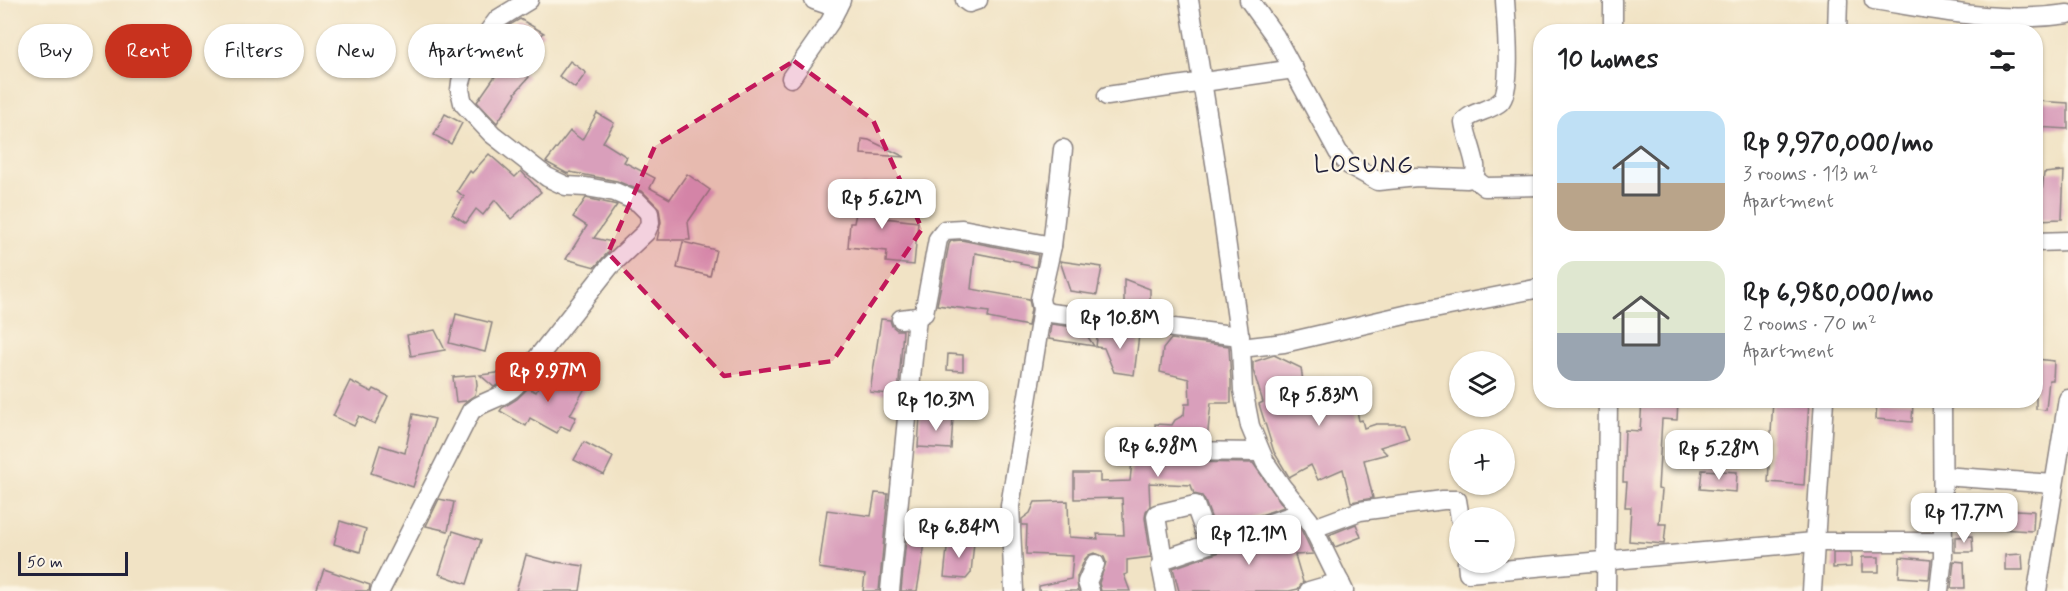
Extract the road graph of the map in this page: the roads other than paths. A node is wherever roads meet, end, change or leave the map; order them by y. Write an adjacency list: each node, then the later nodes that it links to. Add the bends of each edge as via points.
1 (529, 0): 48 (street, via 498,19 474,51 460,82 463,103 492,134 547,177 566,186 615,192 638,202 649,213 650,223 646,232 610,266 515,386 471,411)
2 (814, 0): 11 (street)
3 (965, 0): 4 (street)
4 (978, 0)
5 (1189, 0): 18 (street)
6 (1249, 0): 16 (street)
7 (1505, 0): 21 (street, via 1507,89 1499,103 1464,121 1475,171)
8 (1613, 0): 14 (street)
9 (1838, 0): 15 (street)
10 (1874, 0): 12 (street)
11 (839, 4): 17 (street)
12 (1943, 6): 13 (street, via 1962,16 2038,19)
13 (2068, 14)
14 (1613, 24)
15 (1837, 24)
16 (1294, 69): 18 (street); 21 (street, via 1338,152 1354,169 1377,181)
17 (791, 78)
18 (1202, 81): 19 (street); 28 (street)
19 (1107, 96)
20 (1063, 149): 25 (street)
21 (1472, 177): 22 (street, via 1485,187)
22 (1533, 186)
23 (2068, 241): 24 (street)
24 (2043, 242)
25 (1052, 246): 27 (street); 49 (street, via 962,229 945,230 938,238 926,310 923,316 909,318)
26 (1533, 289): 28 (street, via 1284,343)
27 (1041, 309): 28 (street); 50 (street, via 1010,506)
28 (1240, 342): 34 (street, via 1246,408)
29 (2068, 399): 36 (street)
30 (1608, 408): 44 (street)
31 (1823, 408): 40 (street)
32 (1942, 408): 35 (street)
33 (1178, 451): 34 (street)
34 (1260, 453): 38 (street)
35 (1943, 476): 36 (street); 41 (street)
36 (2054, 484): 57 (street)
37 (1458, 507): 39 (street, via 1457,500 1443,500 1360,511)
38 (1303, 512): 39 (street); 42 (street)
39 (1314, 528): 47 (street)
40 (1815, 542): 41 (street); 44 (street); 55 (street)
41 (1943, 542): 56 (street)
42 (1209, 544): 43 (street); 43 (street, via 1195,505 1157,514)
43 (1163, 560): 52 (street)
44 (1607, 560): 46 (street); 54 (street)
45 (1095, 564): 51 (street, via 1087,582)
46 (1515, 569)
47 (1342, 587): 53 (street)
48 (380, 591)
49 (890, 591)
50 (1014, 591)
51 (1090, 591)
52 (1166, 591)
53 (1309, 591)
54 (1606, 591)
55 (1812, 591)
56 (1939, 591)
57 (2037, 591)

